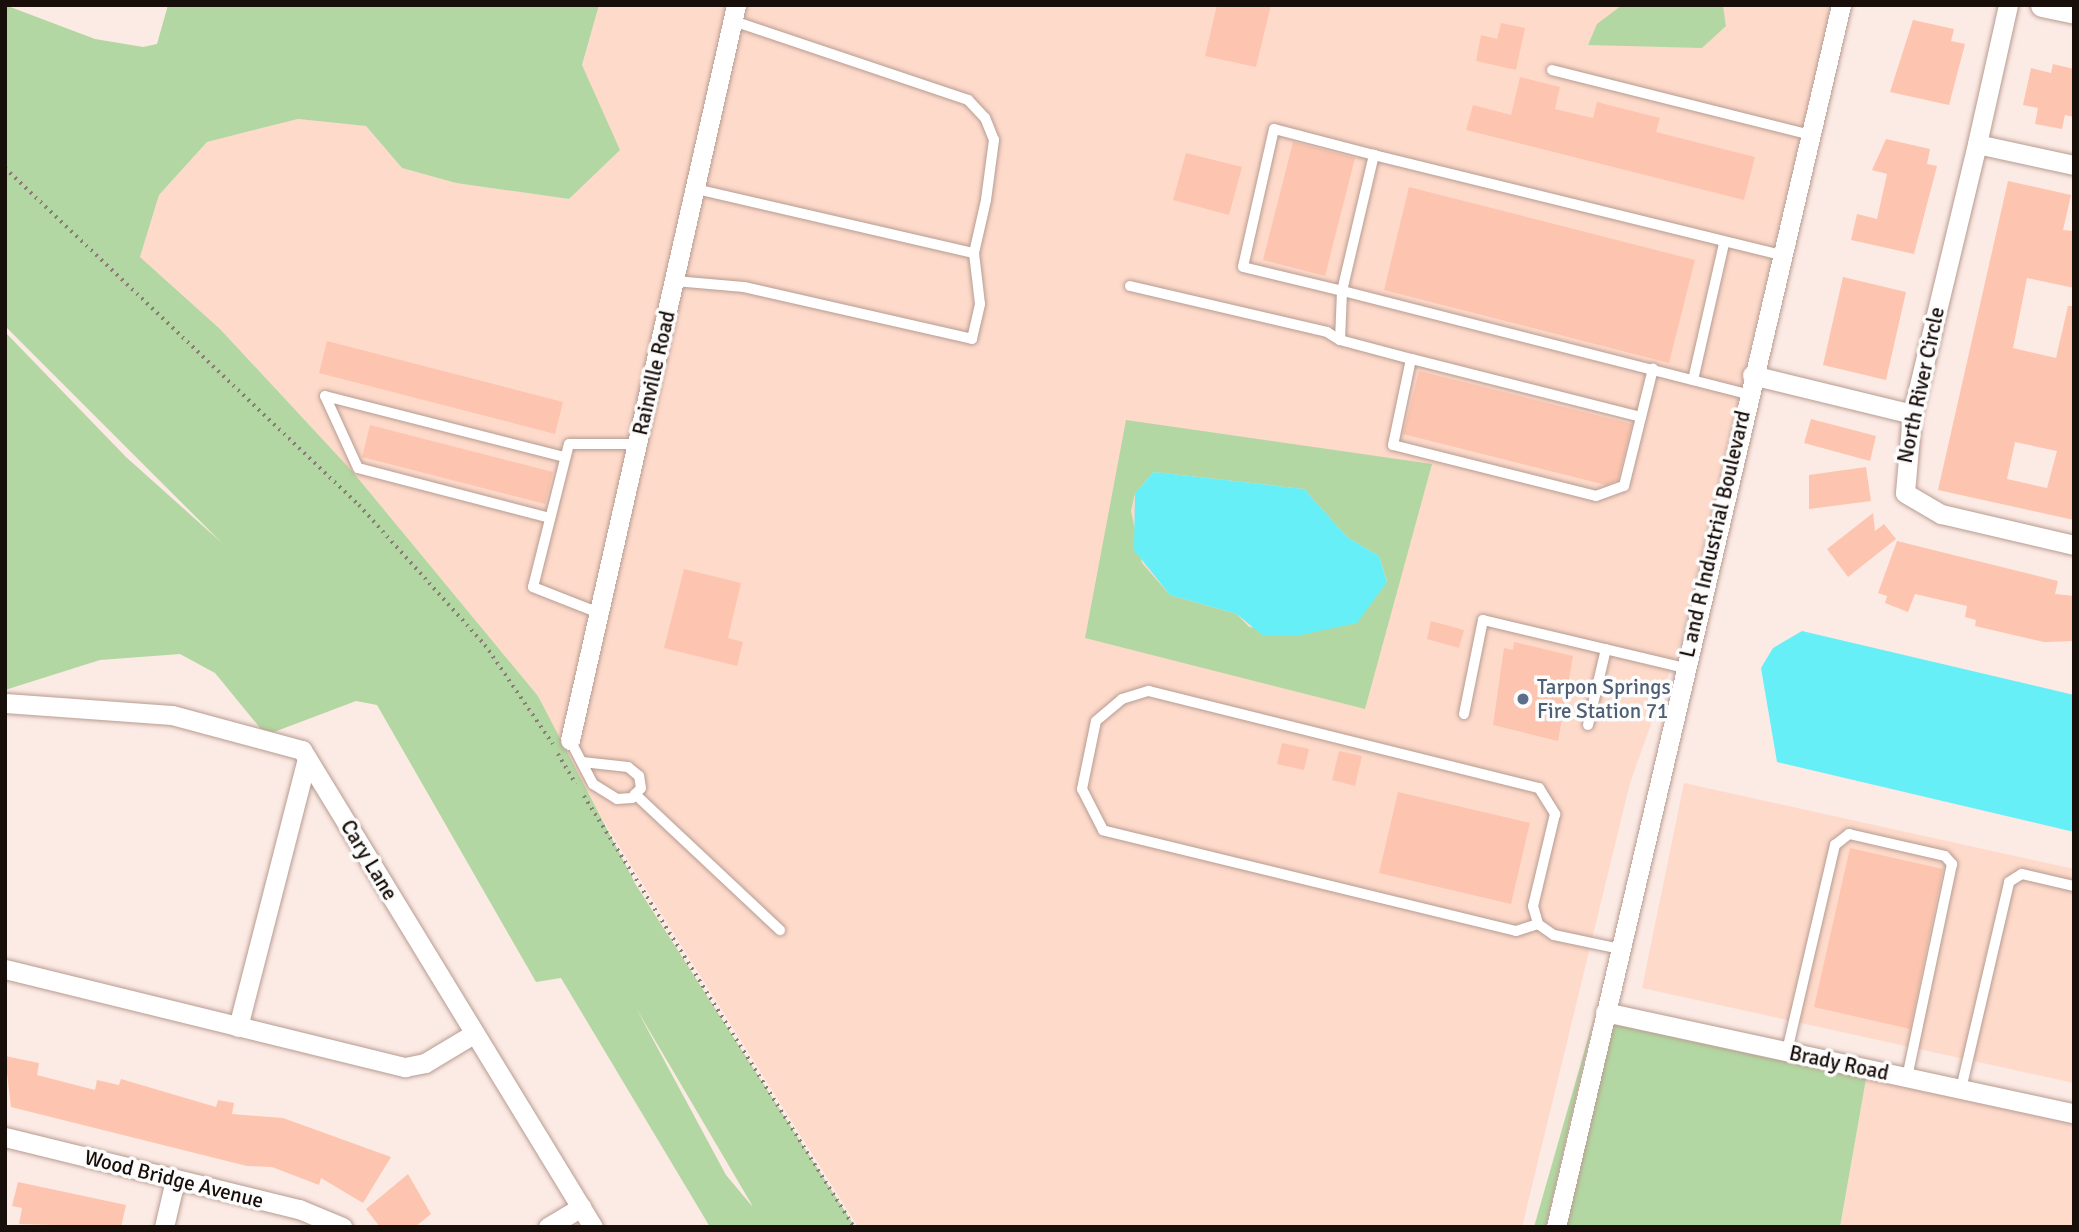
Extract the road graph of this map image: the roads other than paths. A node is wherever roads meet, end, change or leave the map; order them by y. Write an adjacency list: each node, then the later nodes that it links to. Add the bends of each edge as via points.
1 (1841, 5): 7 (street, L and R Industrial Boulevard)
2 (2007, 5): 8 (street, North River Circle)
3 (2042, 5): 4 (street)
4 (2074, 12)
5 (734, 13): 11 (street, Rainville Road); 13 (lane, via 968,100 985,118 994,140)
6 (1552, 70): 7 (lane)
7 (1810, 135): 14 (street, L and R Industrial Boulevard)
8 (1977, 144): 10 (street); 23 (street, North River Circle)
9 (1374, 155): 12 (lane); 17 (lane); 17 (lane, via 1274,129 1243,267)
10 (2074, 165)
11 (696, 189): 13 (lane); 15 (street, Rainville Road)
12 (1724, 243): 14 (lane); 21 (lane)
13 (974, 253): 15 (lane, via 979,304 972,339 744,287)
14 (1782, 255): 22 (street, L and R Industrial Boulevard)
15 (675, 281): 25 (street, Rainville Road)
16 (1130, 286): 18 (lane, via 1327,331)
17 (1342, 290): 18 (lane); 20 (lane)
18 (1340, 340): 19 (lane)
19 (1411, 359): 24 (lane); 24 (lane, via 1393,445 1422,454 1596,496 1624,486)
20 (1653, 369): 21 (lane); 24 (lane)
21 (1693, 380): 22 (lane)
22 (1749, 385): 23 (street); 31 (street, L and R Industrial Boulevard)
23 (1912, 414): 28 (street, North River Circle, via 1902,479 1917,505)
24 (1641, 417)
25 (638, 444): 26 (lane, via 588,439 569,444); 29 (street, Rainville Road)
26 (565, 457): 27 (lane); 27 (lane, via 325,396 358,468)
27 (550, 518): 29 (lane, via 533,587)
28 (2074, 545)
29 (599, 613): 35 (street, Rainville Road)
30 (1606, 649): 31 (lane); 33 (lane, via 1483,620); 34 (lane)
31 (1684, 668): 42 (street, L and R Industrial Boulevard)
32 (5, 704): 36 (street, via 172,716 302,750)
33 (1464, 714)
34 (1588, 724)
35 (570, 740): 37 (lane)
36 (307, 759): 45 (street); 46 (street, Cary Lane)
37 (582, 762): 38 (lane, via 593,784 609,794); 38 (lane, via 628,768 639,776)
38 (635, 794): 41 (lane)
39 (2074, 886): 49 (lane, via 2022,874 2009,882)
40 (1538, 925): 40 (lane, via 1533,906 1555,814 1539,788 1149,691 1122,699 1096,721 1082,789 1103,830 1516,931); 42 (lane, via 1554,935)
41 (780, 930)
42 (1620, 949): 44 (street, L and R Industrial Boulevard)
43 (5, 969): 45 (street)
44 (1605, 1012): 47 (street, Brady Road); 58 (street, L and R Industrial Boulevard)
45 (238, 1027): 46 (street, via 405,1067 425,1063)
46 (475, 1033): 53 (street, Cary Lane)
47 (1787, 1051): 48 (street, Brady Road); 48 (lane, via 1835,845 1849,834 1945,856 1952,864)
48 (1907, 1077): 49 (street, Brady Road)
49 (1961, 1089): 50 (street, Brady Road)
50 (2074, 1113)
51 (5, 1137): 52 (street, Wood Bridge Avenue)
52 (174, 1180): 54 (street, Wood Bridge Avenue); 55 (street)
53 (581, 1207): 56 (street); 57 (street, Cary Lane)
54 (341, 1225)
55 (164, 1227)
56 (548, 1227)
57 (593, 1227)
58 (1556, 1227)

